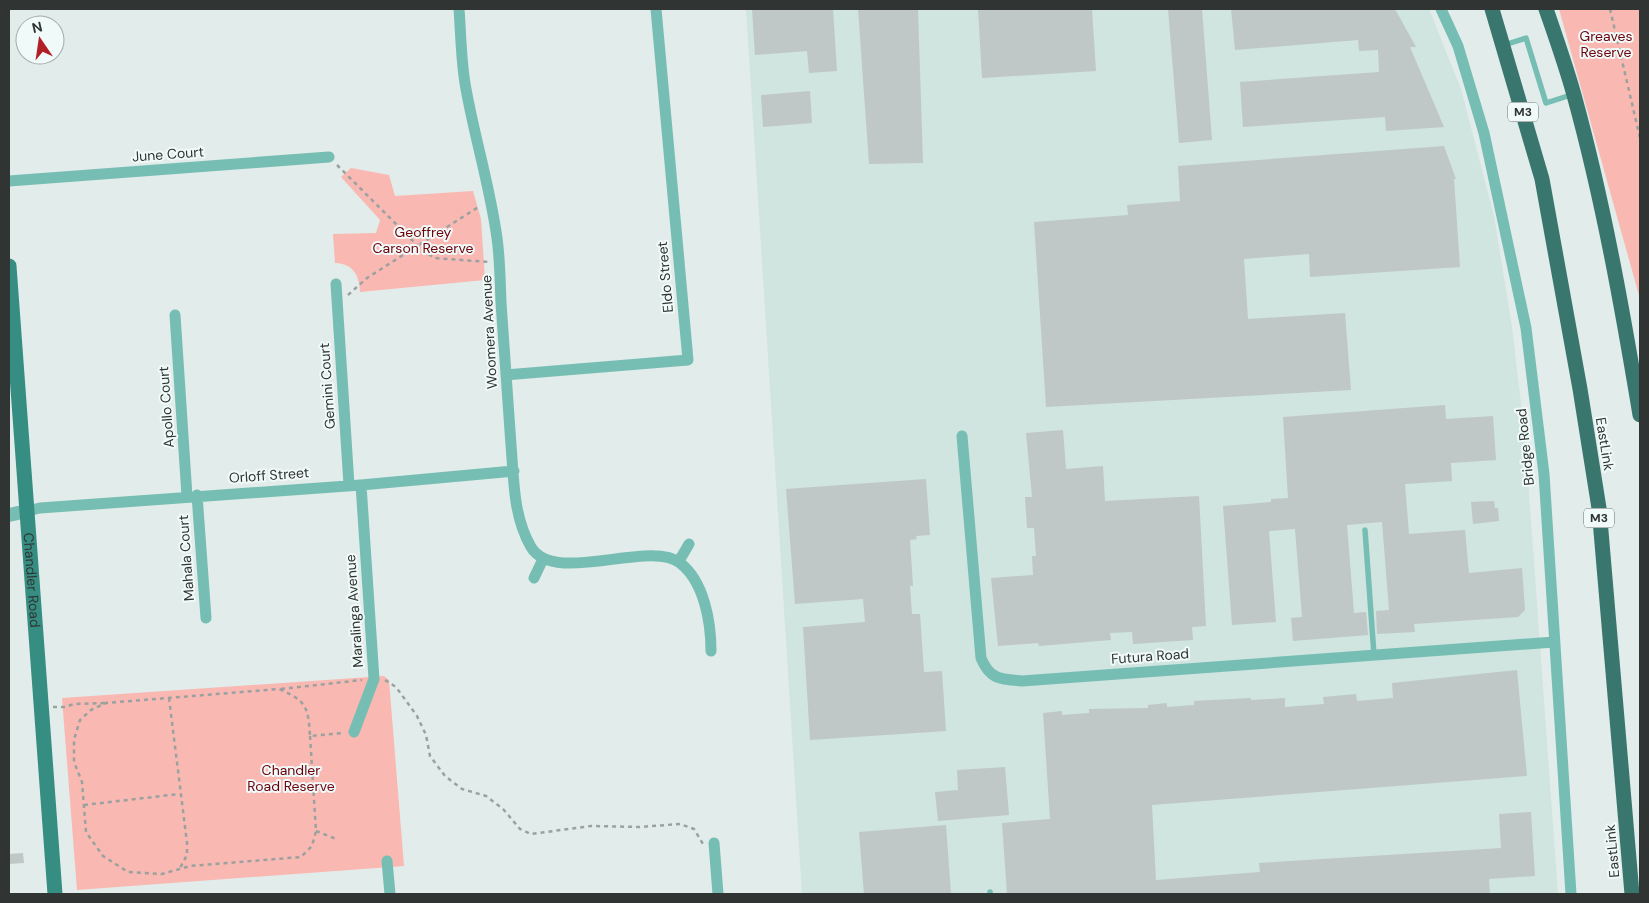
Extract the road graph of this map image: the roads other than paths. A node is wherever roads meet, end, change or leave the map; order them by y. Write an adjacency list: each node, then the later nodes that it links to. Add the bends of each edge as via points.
1 (459, 9): 13 (street, Woomera Avenue, via 465,86 491,199 500,262)
2 (656, 9): 13 (street, Eldo Street, via 688,360)
3 (1441, 9): 27 (street, Bridge Road, via 1458,46 1484,133 1526,328 1544,474)
4 (1492, 9): 6 (highway, EastLink / M3)
5 (1546, 9): 7 (highway)
6 (1504, 45): 7 (lane, via 1526,38 1546,103); 33 (highway, EastLink / M3, via 1542,179 1580,389 1598,508)
7 (1574, 94): 14 (highway, via 1618,285)
8 (329, 157): 9 (street, June Court)
9 (9, 181)
10 (9, 266): 19 (main road, Chandler Road)
11 (336, 284): 17 (street, Gemini Court)
12 (175, 315): 18 (street, Apollo Court)
13 (506, 375): 16 (street, Woomera Avenue)
14 (1640, 415)
15 (962, 436): 29 (street, Futura Road, via 981,658 986,671 999,678 1022,681)
16 (514, 471): 17 (street, Orloff Street); 23 (street, Woomera Avenue, via 518,516 532,549)
17 (355, 485): 18 (street, Orloff Street); 30 (street, Maralinga Avenue, via 374,679)
18 (192, 496): 19 (street, Orloff Street); 26 (street, Mahala Court)
19 (27, 511): 20 (street); 34 (main road, Chandler Road)
20 (9, 516)
21 (1365, 530): 29 (lane)
22 (689, 544): 24 (street)
23 (543, 559): 24 (street, via 561,563 659,557); 25 (street)
24 (679, 561): 28 (street, via 705,600)
25 (534, 578)
26 (206, 618)
27 (1554, 642): 29 (street, Futura Road); 37 (street, Bridge Road)
28 (711, 650)
29 (1374, 655)
30 (354, 732)
31 (714, 846): 36 (street)
32 (388, 861): 35 (street)
33 (1629, 861): 38 (highway); 39 (highway, EastLink / M3)
34 (55, 894)
35 (390, 894)
36 (718, 894)
37 (1572, 894)
38 (1628, 894)
39 (1632, 894)

